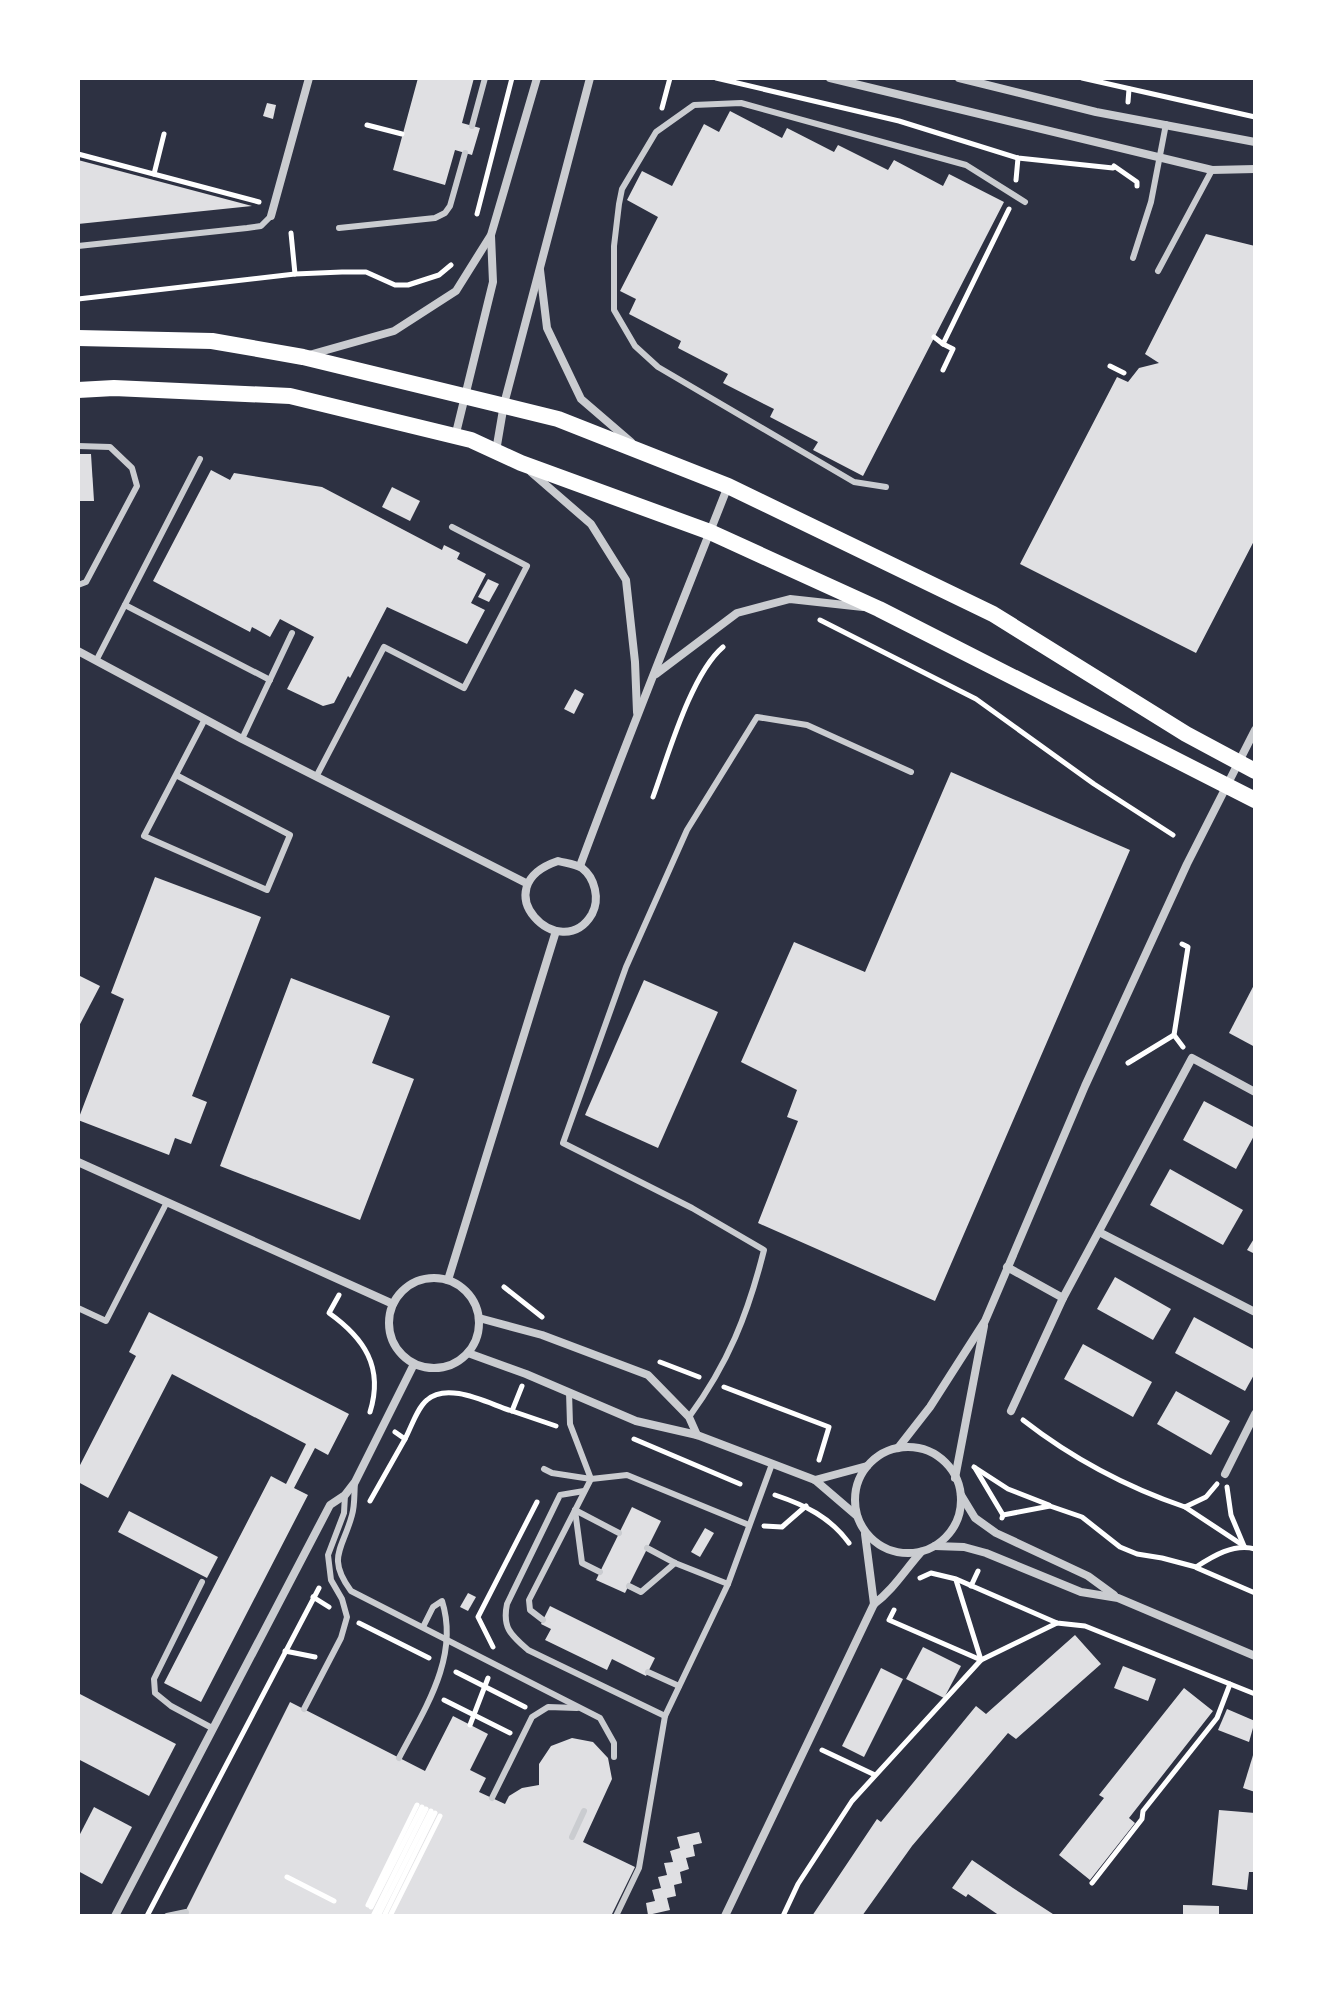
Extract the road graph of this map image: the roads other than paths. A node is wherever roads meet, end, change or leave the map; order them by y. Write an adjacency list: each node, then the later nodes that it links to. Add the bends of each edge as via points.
1 (309, 78): 15 (street)
2 (485, 78): 8 (lane)
3 (537, 78): 17 (street)
4 (590, 78): 20 (street)
5 (830, 78): 11 (street)
6 (959, 78): 7 (street)
7 (1166, 124): 9 (street); 11 (lane)
8 (472, 126)
9 (1255, 142)
10 (465, 153): 16 (lane, via 445,213)
11 (1158, 157): 13 (street); 19 (lane, via 1151,202)
12 (1255, 169): 13 (street)
13 (1212, 170): 21 (lane)
14 (1025, 202): 34 (lane, via 966,165 741,103 694,105 656,132 622,189 614,246 614,310 635,346 658,367 854,482)
15 (271, 216): 18 (lane, via 261,226)
16 (339, 228)
17 (491, 235): 23 (street, via 456,291 394,331); 25 (street, via 493,282)
18 (78, 246)
19 (1133, 258)
20 (540, 265): 26 (street); 29 (street, via 547,328 581,399)
21 (1158, 271)
22 (78, 338): 23 (main road, via 212,341)
23 (303, 357): 25 (main road)
24 (78, 390): 27 (main road, via 290,396)
25 (465, 394): 26 (main road); 27 (street)
26 (504, 404): 29 (main road); 30 (street)
27 (455, 437): 30 (main road)
28 (78, 446): 37 (lane, via 110,447 132,468 137,486 86,582)
29 (637, 448): 33 (main road)
30 (496, 452): 32 (main road)
31 (200, 459): 38 (lane)
32 (521, 463): 36 (main road); 45 (street, via 591,524 626,580)
33 (728, 486): 36 (street); 49 (main road, via 993,614)
34 (886, 487)
35 (452, 527): 52 (lane, via 527,566 464,688 384,647)
36 (710, 532): 39 (main road); 43 (street)
37 (78, 585)
38 (125, 605): 42 (lane); 44 (lane)
39 (879, 609): 43 (street, via 790,599 737,613); 53 (main road)
40 (292, 633): 44 (lane)
41 (78, 651): 42 (street)
42 (96, 661): 46 (street)
43 (655, 674): 45 (street)
44 (270, 680): 48 (lane)
45 (637, 713): 54 (street)
46 (205, 719): 48 (street); 51 (lane)
47 (1255, 730): 61 (street, via 1187,864)
48 (242, 739): 52 (street)
49 (1255, 771)
50 (911, 772): 74 (lane, via 807,725 757,717 687,830 626,967 563,1143 764,1250 750,1304 714,1383)
51 (176, 775): 51 (lane, via 144,836 267,890 290,835)
52 (316, 777): 55 (street)
53 (1255, 800)
54 (580, 866): 55 (street, via 558,861 541,866); 56 (street, via 591,878 596,896 592,913 580,926)
55 (526, 883): 56 (street, via 533,919)
56 (556, 931): 62 (street)
57 (1255, 1092): 60 (street, via 1192,1058)
58 (78, 1162): 59 (street)
59 (167, 1202): 64 (street); 65 (lane, via 106,1321)
60 (1099, 1232): 63 (street); 66 (street)
61 (1007, 1267): 63 (street); 68 (street)
62 (448, 1280): 64 (street, via 435,1277 410,1284); 67 (street, via 469,1294)
63 (1063, 1298): 72 (street)
64 (393, 1304): 70 (street, via 389,1331 394,1345)
65 (78, 1308)
66 (1255, 1312)
67 (479, 1318): 69 (street); 74 (street, via 542,1335 648,1375)
68 (985, 1321): 76 (street); 81 (street)
69 (468, 1353): 70 (street, via 443,1368); 71 (street)
70 (414, 1364): 84 (street)
71 (569, 1392): 75 (street, via 636,1421); 82 (lane, via 570,1424)
72 (1011, 1411)
73 (1255, 1414): 80 (street)
74 (689, 1417): 75 (street)
75 (697, 1435): 77 (street)
76 (898, 1448): 78 (street); 81 (street, via 929,1452)
77 (772, 1464): 83 (street); 90 (lane)
78 (867, 1466): 83 (street); 89 (street, via 855,1492)
79 (548, 1471): 82 (lane)
80 (1225, 1474)
81 (955, 1478): 86 (street)
82 (591, 1479): 85 (lane); 90 (lane, via 627,1475)
83 (815, 1480): 89 (street)
84 (355, 1482): 87 (street); 104 (lane, via 353,1514 338,1553 339,1575 351,1591)
85 (584, 1491): 88 (lane); 111 (lane, via 560,1495 507,1604 507,1626 528,1650)
86 (960, 1494): 93 (street, via 954,1526); 101 (street, via 975,1518 996,1533 1088,1576)
87 (345, 1495): 110 (lane, via 328,1555 331,1580 347,1617); 112 (street, via 330,1505)
88 (575, 1510): 92 (lane); 97 (lane, via 582,1563); 103 (lane, via 529,1600 530,1610)
89 (857, 1516): 91 (street)
90 (749, 1525): 99 (lane)
91 (865, 1532): 95 (street, via 893,1551); 102 (street)
92 (619, 1533)
93 (935, 1546): 95 (street); 101 (street, via 986,1553 1081,1592)
94 (647, 1548): 96 (lane)
95 (921, 1552): 102 (street)
96 (675, 1563): 99 (lane); 100 (lane, via 641,1592)
97 (600, 1572)
98 (202, 1582): 112 (lane, via 154,1679 155,1693)
99 (728, 1584): 108 (lane)
100 (629, 1586)
101 (1118, 1598): 106 (street)
102 (874, 1604): 122 (street)
103 (543, 1620)
104 (423, 1627): 105 (lane); 105 (lane, via 442,1601)
105 (446, 1639): 109 (lane); 114 (lane, via 445,1666)
106 (1255, 1656)
107 (648, 1672): 108 (lane)
108 (679, 1686): 111 (lane)
109 (580, 1708): 113 (lane, via 600,1718 614,1743); 115 (lane, via 548,1707 532,1717)
110 (304, 1709)
111 (665, 1716): 121 (lane, via 639,1868)
112 (212, 1728): 119 (street)
113 (614, 1757)
114 (399, 1758)
115 (492, 1798)
116 (584, 1811): 117 (lane)
117 (572, 1837)
118 (186, 1912): 120 (lane)
119 (115, 1916)
120 (167, 1916)
121 (616, 1916)
122 (725, 1916)

